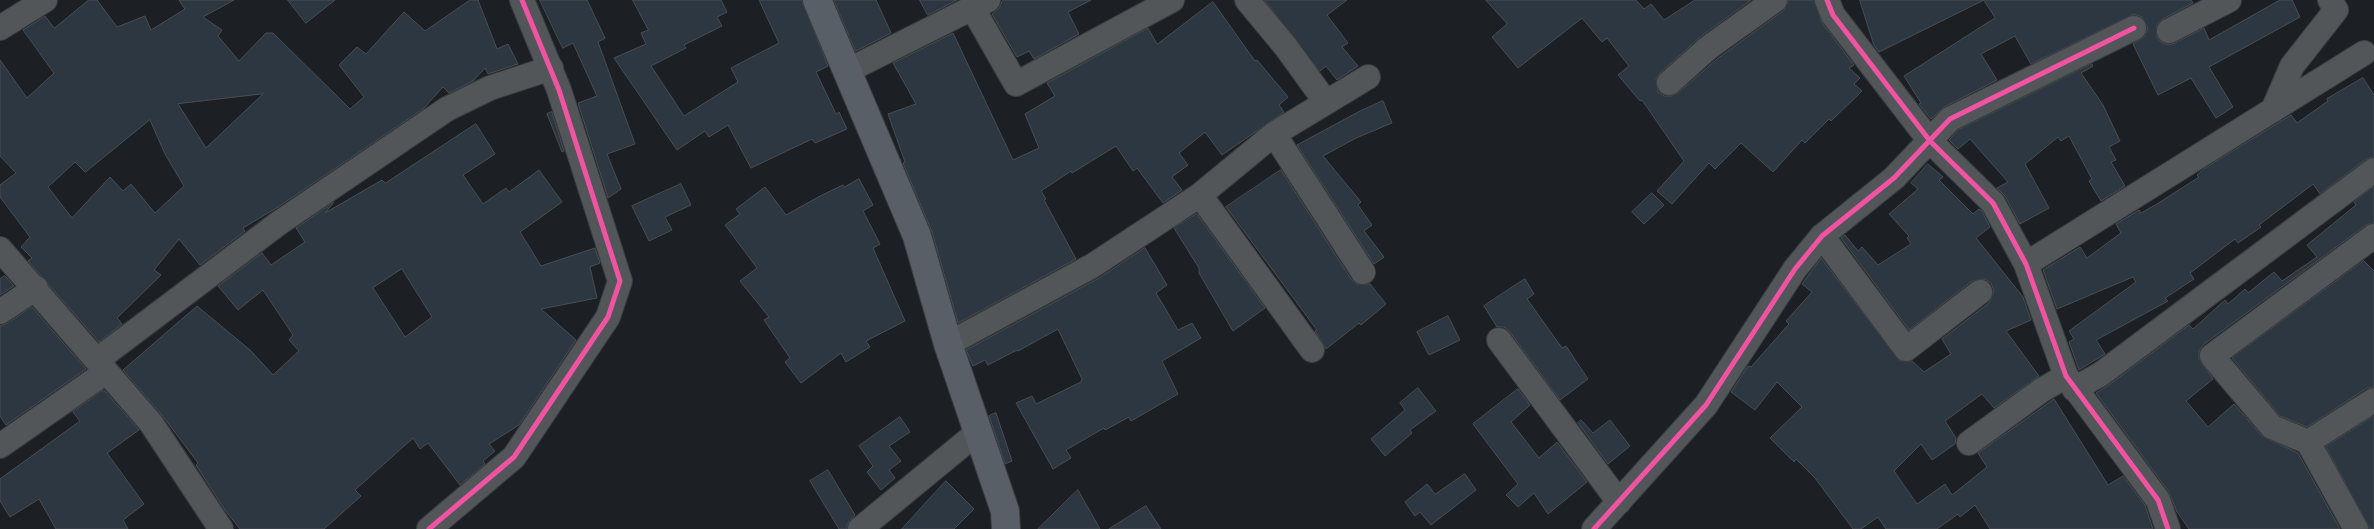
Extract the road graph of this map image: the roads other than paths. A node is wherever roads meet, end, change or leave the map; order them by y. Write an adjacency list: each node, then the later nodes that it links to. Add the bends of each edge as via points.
1 (45, 0): 11 (street)
2 (522, 0): 15 (street)
3 (817, 0): 16 (main road)
4 (1172, 0): 10 (street, via 1016,84)
5 (1247, 0): 19 (street)
6 (1775, 0): 18 (street, via 1708,48)
7 (1827, 0): 22 (street, via 1833,15)
8 (2229, 0): 13 (street)
9 (2330, 0): 20 (street, via 2336,10 2292,66)
10 (980, 4): 16 (street)
11 (0, 28)
12 (2134, 28): 22 (street, via 1950,119)
13 (2169, 31)
14 (2364, 53): 20 (street)
15 (551, 68): 36 (street, via 490,88 448,109 280,223); 45 (street, via 620,281 608,317 514,458)
16 (847, 70): 34 (main road, via 917,236)
17 (1368, 77): 19 (street)
18 (1669, 83)
19 (1325, 102): 21 (street)
20 (2273, 110): 28 (street)
21 (1274, 134): 24 (street); 29 (street)
22 (1930, 141): 25 (street, via 1894,178); 28 (street, via 1993,203)
23 (2374, 170): 37 (street, via 2101,374)
24 (1200, 195): 34 (street, via 1092,266); 35 (street)
25 (1822, 236): 31 (street, via 1906,349); 43 (street, via 1795,269 1706,405)
26 (2374, 236): 40 (street, via 2212,356 2272,428)
27 (0, 249): 30 (street)
28 (2026, 264): 37 (street)
29 (1363, 272)
30 (36, 288): 32 (street); 36 (street)
31 (1980, 292)
32 (0, 312)
33 (1499, 340): 43 (street)
34 (948, 344): 39 (main road)
35 (1312, 350)
36 (101, 366): 42 (street); 44 (street, via 151,423)
37 (2070, 382): 41 (street, via 2042,390); 49 (street, via 2158,500)
38 (2374, 400): 40 (street)
39 (978, 432): 46 (street); 47 (main road, via 1005,511)
40 (2308, 442): 50 (street)
41 (1969, 444)
42 (0, 446)
43 (1619, 502): 48 (street)
44 (221, 529)
45 (429, 529)
46 (860, 529)
47 (1006, 529)
48 (1594, 529)
49 (2168, 529)
50 (2356, 529)

